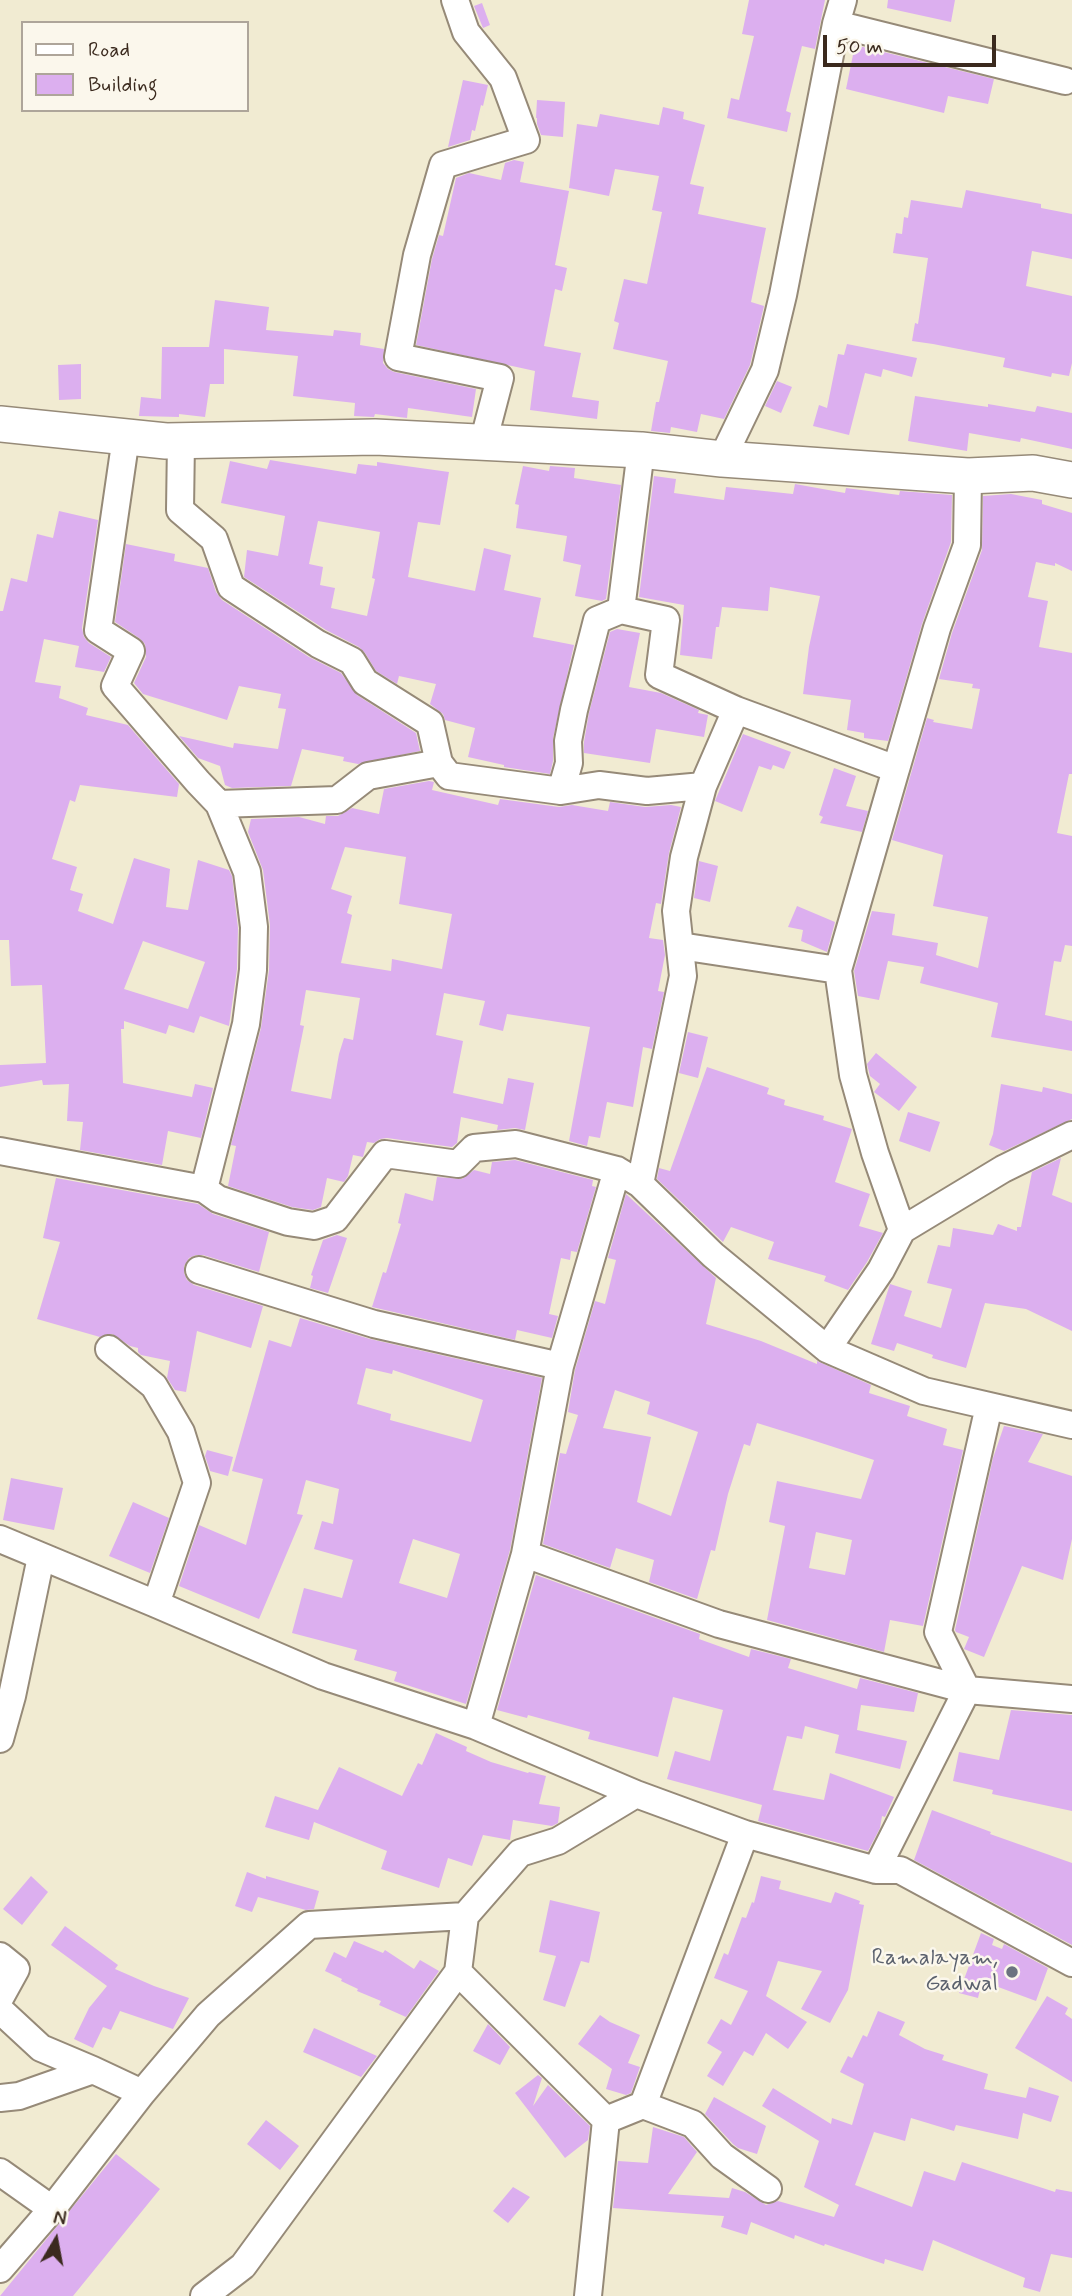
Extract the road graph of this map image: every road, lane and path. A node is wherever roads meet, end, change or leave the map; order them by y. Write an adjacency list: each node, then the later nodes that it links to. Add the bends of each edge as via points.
1 (455, 0): 7 (street, via 466,32 503,78 526,140 443,165 418,255 398,357 500,379)
2 (839, 12): 3 (street); 9 (street, via 765,370)
3 (1065, 81)
4 (0, 424): 5 (main road)
5 (126, 437): 6 (main road); 18 (street, via 98,630 131,651 115,686)
6 (181, 441): 7 (main road, via 374,436); 14 (street, via 180,510 214,539 231,587 352,661 365,682 430,723)
7 (483, 443): 8 (main road)
8 (640, 450): 9 (main road); 12 (street)
9 (722, 459): 10 (main road)
10 (968, 476): 11 (main road, via 1033,472); 15 (street, via 967,545 937,628)
11 (1072, 480)
12 (621, 610): 13 (street, via 666,620 659,676); 17 (street, via 597,620 574,710)
13 (736, 710): 15 (street); 16 (street)
14 (439, 763): 17 (street, via 449,776); 18 (street, via 368,776 337,800)
15 (896, 769): 20 (street)
16 (703, 786): 17 (street, via 647,791 599,785); 19 (street, via 684,857 676,911)
17 (561, 791)
18 (219, 804): 25 (street, via 247,872 254,927 253,970 246,1024)
19 (680, 946): 20 (street); 24 (street, via 683,976)
20 (838, 970): 26 (street, via 853,1075)
21 (1072, 1135): 26 (street)
22 (0, 1151): 25 (street)
23 (617, 1170): 24 (street); 25 (street, via 516,1144 474,1148 458,1164 385,1154 335,1219 314,1226 218,1199); 30 (street)
24 (640, 1184): 29 (street, via 713,1255)
25 (204, 1189)
26 (902, 1230): 29 (street, via 881,1270)
27 (199, 1270): 30 (street, via 374,1324)
28 (109, 1349): 36 (street, via 153,1386 181,1432 197,1483)
29 (827, 1349): 31 (street, via 924,1391)
30 (560, 1366): 34 (street)
31 (989, 1406): 32 (street); 37 (street, via 938,1632)
32 (1072, 1425)
33 (0, 1539): 35 (street)
34 (525, 1554): 37 (street, via 719,1624); 39 (street)
35 (41, 1557): 36 (street); 40 (street)
36 (156, 1604): 39 (street, via 324,1676)
37 (967, 1690): 38 (street); 43 (street)
38 (1072, 1699)
39 (476, 1726): 41 (street)
40 (0, 1739)
41 (636, 1794): 42 (street); 44 (street, via 558,1841 520,1853)
42 (745, 1834): 43 (street); 53 (street)
43 (876, 1870): 46 (street, via 900,1870)
44 (466, 1916): 47 (street); 51 (street, via 309,1925 208,2015)
45 (0, 1956): 48 (street, via 16,1969)
46 (1072, 1963)
47 (458, 1972): 54 (street); 59 (street, via 243,2266)
48 (0, 1998)
49 (0, 2010): 50 (street, via 41,2048)
50 (93, 2070): 51 (street); 52 (street, via 19,2096)
51 (142, 2093): 57 (street)
52 (0, 2098)
53 (643, 2105): 54 (street); 56 (street, via 693,2124 722,2155)
54 (606, 2120): 60 (street)
55 (0, 2172): 57 (street)
56 (768, 2189)
57 (52, 2209): 58 (street)
58 (0, 2269)
59 (204, 2296)
60 (587, 2296)

